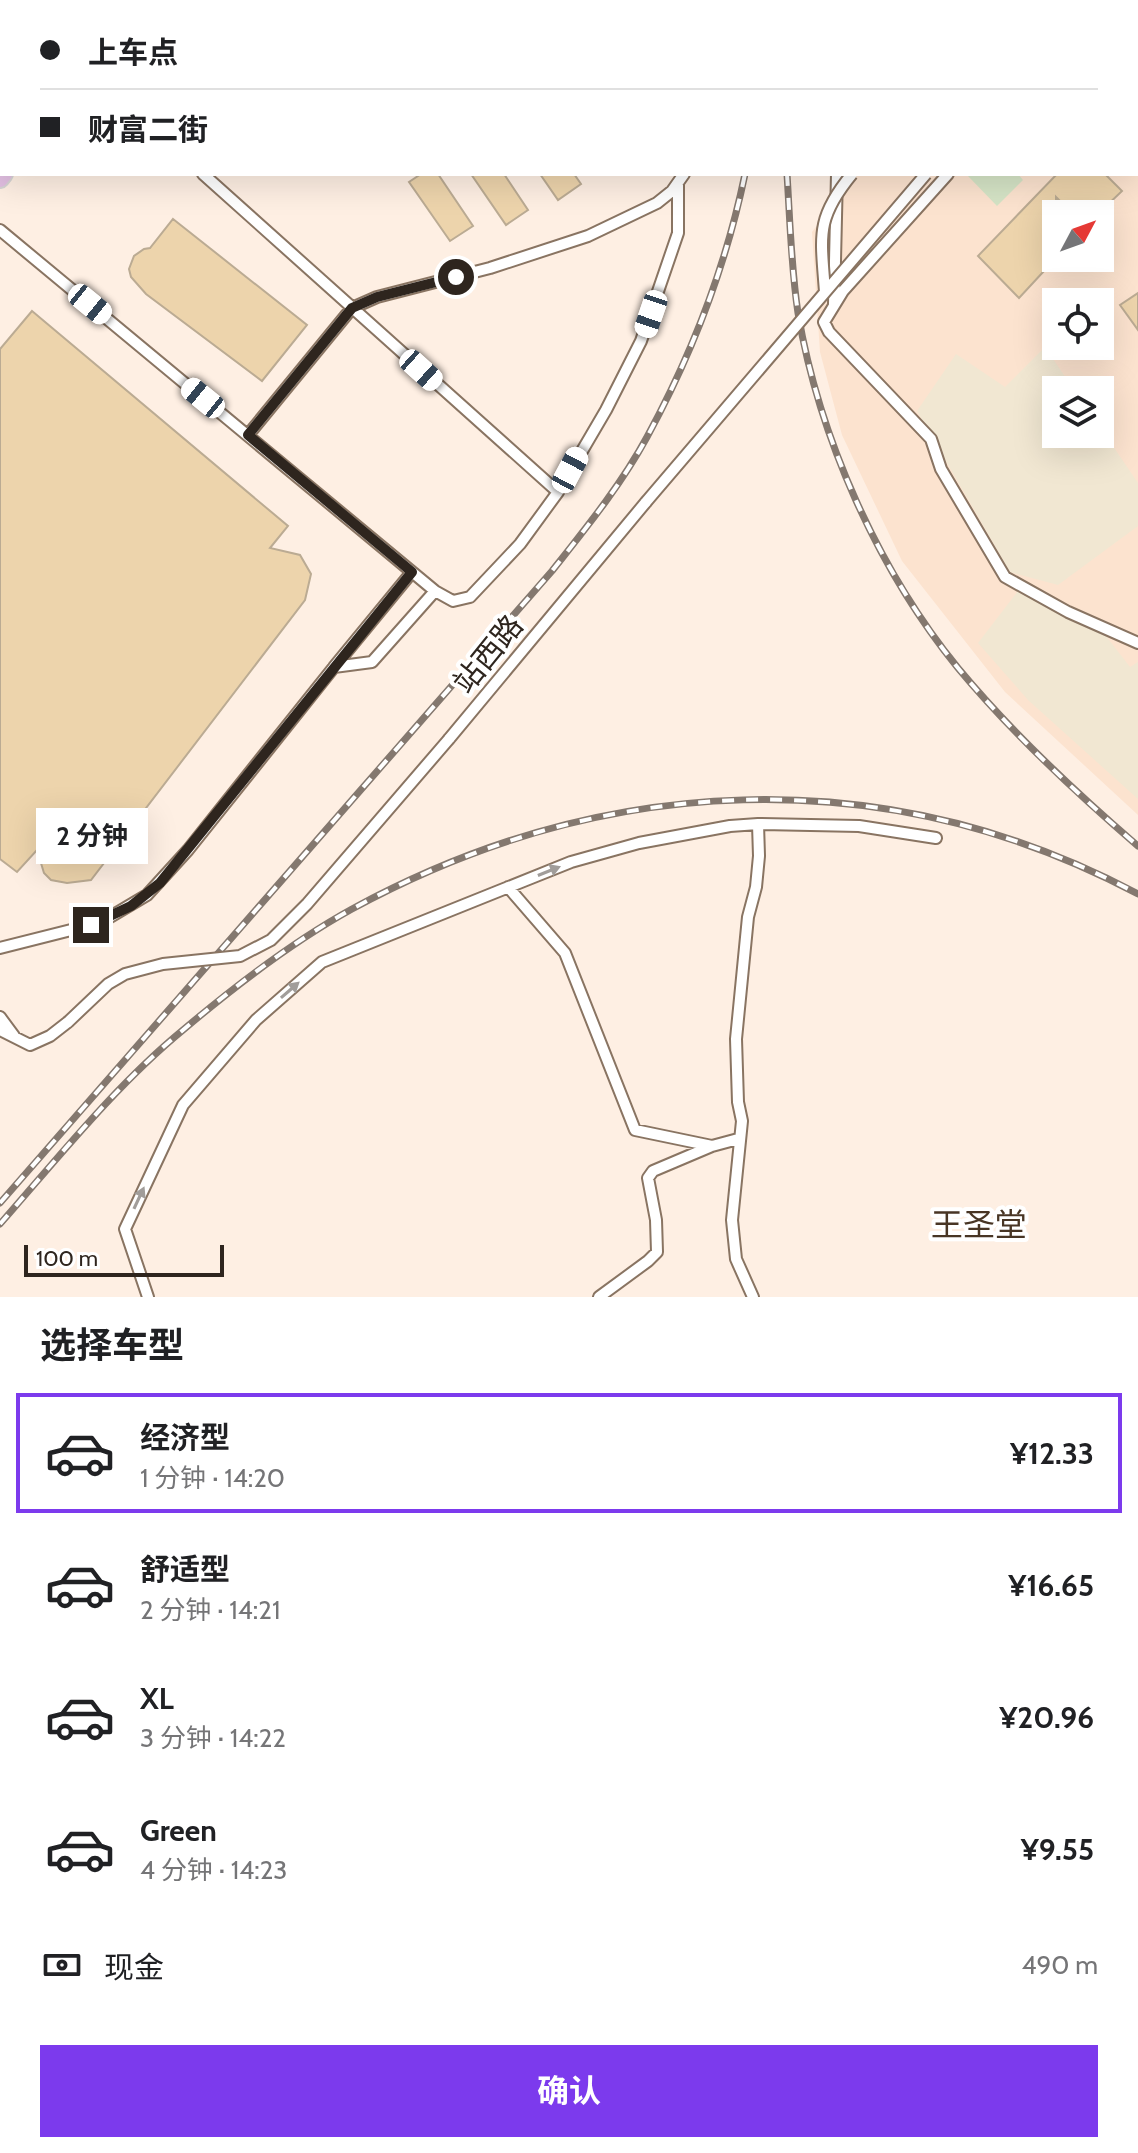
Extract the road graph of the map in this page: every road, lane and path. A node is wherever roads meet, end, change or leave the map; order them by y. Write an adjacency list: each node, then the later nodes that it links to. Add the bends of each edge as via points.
1 (205, 176): 10 (street)
2 (837, 176): 9 (street)
3 (850, 176): 8 (street, bridge, via 833,197 820,233)
4 (924, 176): 8 (street, 站西路, bridge)
5 (946, 176): 9 (street)
6 (681, 179): 10 (street, via 657,203 588,236); 12 (street, via 678,233 641,341)
7 (0, 230): 11 (street)
8 (825, 292): 23 (street, 站西路, bridge, via 449,739 271,940 240,956 163,964 125,974 37,1043)
9 (834, 307): 15 (street, via 824,322 829,332 931,439 941,469 1005,577)
10 (352, 308): 11 (street); 12 (street)
11 (248, 435): 13 (street)
12 (558, 492): 14 (street, via 520,544 470,597 453,601)
13 (412, 572): 14 (street); 16 (street)
14 (435, 591): 16 (street, via 372,662)
15 (1138, 643)
16 (334, 667): 20 (street, via 147,895 91,925)
17 (758, 824): 18 (street, via 859,826); 19 (street, one-way to 17, via 639,843); 24 (street, via 756,887 748,917 736,1039 742,1121)
18 (936, 838)
19 (508, 887): 25 (street, via 565,953 635,1130); 26 (street, one-way to 19, via 125,1229 183,1105 256,1020 322,962)
20 (0, 948)
21 (0, 1017): 23 (street)
22 (0, 1030): 23 (street, 站西路)
23 (15, 1037)
24 (738, 1139): 25 (street); 28 (street, via 732,1220 736,1259)
25 (712, 1146): 27 (street, via 653,1171 648,1178 657,1252)
26 (148, 1297)
27 (599, 1297)
28 (753, 1297)

